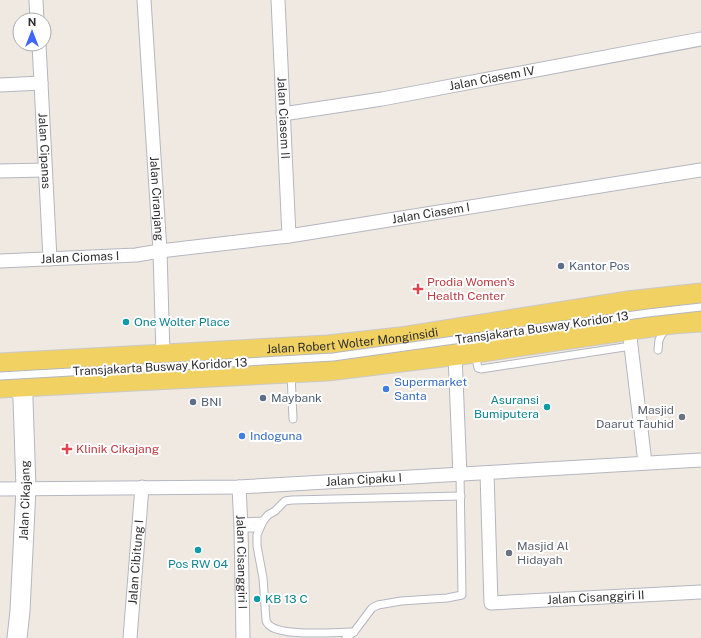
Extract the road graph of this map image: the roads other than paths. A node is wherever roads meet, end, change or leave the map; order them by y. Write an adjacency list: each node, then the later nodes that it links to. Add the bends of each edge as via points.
1 (36, 0): 4 (street)
2 (144, 0): 14 (street, Jalan Ciranjang)
3 (278, 0): 9 (street, Jalan Ciasem II)
4 (37, 12)
5 (701, 39): 9 (street, Jalan Ciasem IV, via 382,99)
6 (39, 52): 7 (street, Jalan Cipanas)
7 (41, 83): 8 (street); 10 (street, Jalan Cipanas)
8 (0, 85)
9 (283, 114): 13 (street, Jalan Ciasem II)
10 (45, 170): 12 (street); 15 (street, Jalan Cipanas)
11 (701, 170): 13 (street, Jalan Ciasem I)
12 (0, 171)
13 (289, 236): 14 (street, Jalan Ciasem I)
14 (160, 251): 15 (street, Jalan Ciomas I, via 136,255); 27 (street, Jalan Ciranjang)
15 (50, 258): 16 (street, Jalan Ciomas I)
16 (0, 261)
17 (701, 294): 18 (main road, Jalan Robert Wolter Monginsidi)
18 (639, 302): 19 (main road, Jalan Robert Wolter Monginsidi); 20 (main road, via 648,302 677,317)
19 (539, 315): 21 (main road, Jalan Robert Wolter Monginsidi); 26 (main road)
20 (698, 319): 22 (main road, Jalan Robert Wolter Monginsidi); 24 (lane, via 665,328 659,340); 35 (lane, Transjakarta Busway Koridor 13, bridge, via 648,313 333,357)
21 (400, 338): 23 (main road, Jalan Robert Wolter Monginsidi); 26 (main road, via 433,354)
22 (630, 338): 26 (main road, Jalan Robert Wolter Monginsidi); 42 (street)
23 (258, 350): 25 (main road, Jalan Robert Wolter Monginsidi); 29 (main road)
24 (658, 350)
25 (223, 352): 27 (main road, Jalan Robert Wolter Monginsidi); 29 (main road)
26 (465, 354): 32 (main road, Jalan Robert Wolter Monginsidi); 44 (street)
27 (161, 355): 28 (main road, Jalan Robert Wolter Monginsidi); 33 (main road); 37 (street, via 170,365)
28 (124, 357): 30 (main road, Jalan Robert Wolter Monginsidi); 33 (main road)
29 (242, 362): 34 (main road); 36 (main road)
30 (22, 363): 31 (main road, Jalan Robert Wolter Monginsidi); 38 (street, Jalan Cikajang)
31 (0, 364)
32 (291, 372): 34 (main road, Jalan Robert Wolter Monginsidi); 40 (lane)
33 (149, 374): 37 (main road, Jalan Robert Wolter Monginsidi); 38 (main road, Jalan Robert Wolter Monginsidi, via 124,381)
34 (260, 374): 36 (main road, Jalan Robert Wolter Monginsidi)
35 (0, 376)
36 (224, 376): 37 (main road, Jalan Robert Wolter Monginsidi)
37 (197, 377)
38 (23, 386): 39 (main road, Jalan Robert Wolter Monginsidi); 47 (street, Jalan Cikajang)
39 (0, 387)
40 (293, 419)
41 (701, 460): 42 (street, Jalan Cipaku I)
42 (645, 463): 43 (street, Jalan Cipaku I)
43 (488, 473): 44 (street, Jalan Cipaku I); 52 (street, Jalan Cisanggiri II, via 491,603)
44 (460, 475): 45 (street, Jalan Cipaku I); 49 (lane)
45 (239, 486): 46 (street, Jalan Cipaku I); 51 (street, Jalan Cisanggiri I)
46 (142, 487): 47 (street, Jalan Cipaku I); 56 (street, Jalan Cibitung I)
47 (26, 488): 48 (street, Jalan Cipaku I); 55 (street, Jalan Cikajang)
48 (0, 489)
49 (461, 496): 50 (lane, via 292,500 285,501); 53 (lane, via 462,595 378,605 372,608)
50 (261, 524): 51 (lane); 53 (lane, via 257,546 268,625 293,632)
51 (241, 525): 54 (street, Jalan Cisanggiri I)
52 (701, 592)
53 (354, 632): 57 (lane)
54 (245, 637)
55 (17, 638)
56 (130, 638)
57 (346, 638)

